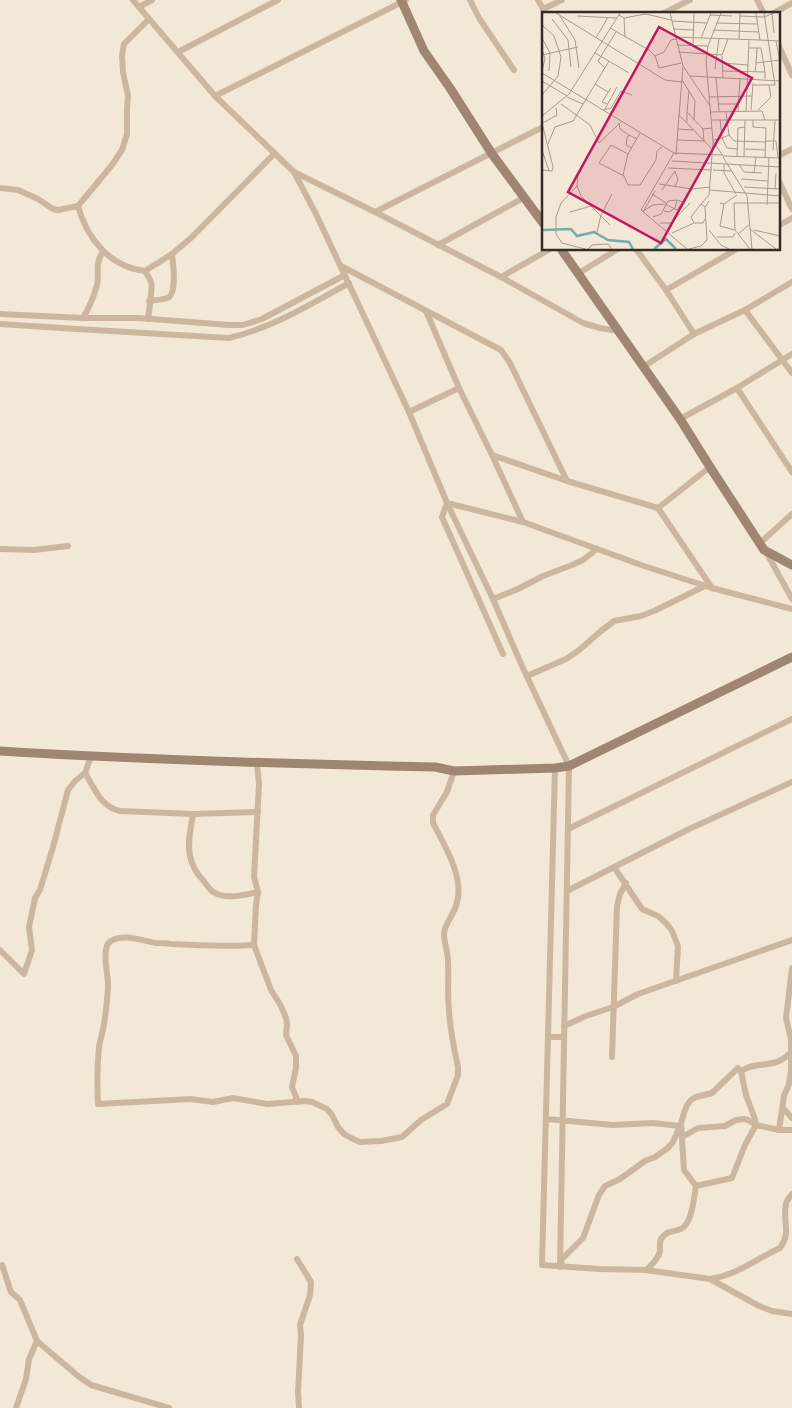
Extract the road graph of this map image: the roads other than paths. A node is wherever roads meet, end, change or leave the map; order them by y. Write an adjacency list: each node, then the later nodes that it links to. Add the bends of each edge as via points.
1 (133, 0): 11 (street)
2 (152, 0): 11 (street)
3 (278, 0): 18 (street)
4 (403, 0): 21 (street); 25 (street, via 424,51)
5 (470, 0): 19 (street, via 478,18)
6 (538, 0): 12 (street)
7 (562, 0): 12 (street)
8 (690, 0): 13 (street)
9 (757, 0): 14 (street)
10 (792, 3): 15 (street)
11 (139, 7): 16 (street)
12 (545, 11)
13 (666, 12)
14 (763, 12)
15 (776, 12)
16 (149, 19): 18 (street); 31 (street, via 124,44 122,56 128,96 128,134 122,150)
17 (780, 48): 20 (street)
18 (178, 52): 21 (street)
19 (514, 70)
20 (792, 75)
21 (215, 96): 24 (street)
22 (542, 128): 25 (street)
23 (792, 149): 26 (street)
24 (274, 154): 27 (street); 44 (street)
25 (492, 154): 30 (street); 33 (street)
26 (780, 155)
27 (294, 172): 33 (street); 45 (street)
28 (780, 183): 32 (street)
29 (0, 188): 31 (street, via 18,190 53,209)
30 (525, 197): 35 (street); 37 (street)
31 (78, 206): 43 (street, via 89,232)
32 (792, 209)
33 (374, 212): 37 (street)
34 (792, 218): 36 (street)
35 (542, 222)
36 (780, 225)
37 (438, 245): 49 (street)
38 (548, 250): 49 (street)
39 (562, 250): 47 (street)
40 (616, 250): 47 (street)
41 (637, 250): 52 (street)
42 (735, 250): 52 (street)
43 (103, 252): 46 (street, via 133,270); 57 (street, via 97,265 96,287)
44 (172, 254): 46 (street); 53 (street, via 172,293 168,297)
45 (340, 266): 48 (street); 54 (street)
46 (145, 271): 53 (street, via 152,286)
47 (579, 273): 60 (street)
48 (345, 275): 51 (street); 58 (street, via 262,319 243,325)
49 (501, 278): 60 (street, via 583,323)
50 (792, 282): 55 (street)
51 (349, 283): 59 (street, via 285,318 229,338); 68 (street)
52 (666, 290): 61 (street)
53 (149, 300): 58 (street)
54 (426, 310): 66 (street); 73 (street, via 501,350)
55 (746, 310): 61 (street); 63 (street)
56 (0, 314): 57 (street)
57 (83, 318): 58 (street)
58 (148, 319)
59 (0, 324)
60 (618, 331): 64 (street)
61 (694, 334): 64 (street)
62 (792, 354): 63 (street)
63 (782, 360): 65 (street); 67 (street)
64 (643, 367): 69 (street)
65 (792, 373)
66 (459, 388): 68 (street); 70 (street)
67 (737, 388): 69 (street); 72 (street)
68 (409, 412): 74 (street)
69 (680, 419): 71 (street)
70 (492, 455): 73 (street); 77 (street)
71 (710, 467): 75 (street); 79 (street)
72 (792, 472)
73 (566, 480): 75 (street)
74 (447, 503): 77 (street); 84 (street); 87 (street, via 442,517)
75 (658, 508): 83 (street)
76 (792, 514): 79 (street)
77 (523, 522): 81 (street)
78 (68, 546): 80 (street)
79 (762, 546): 82 (street); 85 (street)
80 (0, 549)
81 (597, 549): 83 (street); 84 (street, via 583,560)
82 (792, 565)
83 (708, 587): 86 (street); 89 (street, via 641,616 615,621 566,659)
84 (493, 599): 89 (street)
85 (792, 600)
86 (792, 609)
87 (503, 654)
88 (792, 656): 94 (street)
89 (527, 676): 94 (street)
90 (792, 719): 101 (street)
91 (0, 751): 92 (street)
92 (91, 757): 93 (street); 97 (street)
93 (257, 763): 96 (street, via 435,767); 99 (street)
94 (569, 766): 95 (street); 101 (street)
95 (555, 768): 96 (street); 113 (street)
96 (454, 772): 118 (street, via 432,819 459,886 455,910 444,934 448,955 449,1010 458,1068 447,1104 402,1137 360,1142 344,1134 327,1109 312,1102)
97 (85, 773): 100 (street, via 105,805 112,809); 108 (street, via 68,790 36,895 29,927 32,950 24,974)
98 (792, 782): 102 (street)
99 (258, 812): 100 (street); 105 (street, via 254,877)
100 (193, 814): 105 (street, via 190,856 200,878 213,892 225,896)
101 (568, 829): 104 (street)
102 (614, 867): 103 (street); 104 (street)
103 (626, 883): 110 (street, via 642,909 658,916 672,931 678,946); 111 (street, via 617,906)
104 (566, 891): 112 (street)
105 (258, 892): 107 (street)
106 (792, 940): 110 (street)
107 (254, 945): 118 (street, via 286,1018 286,1038 296,1056 292,1086); 118 (street, via 170,944 138,938 112,940 107,945 108,988 96,1075 98,1104 190,1099 213,1102 233,1098 267,1104)
108 (0, 950)
109 (792, 968): 115 (street, via 786,1018)
110 (676, 981): 111 (street)
111 (613, 1007): 112 (street); 116 (street)
112 (564, 1026): 114 (street)
113 (548, 1037): 114 (street); 121 (street)
114 (564, 1037): 122 (street)
115 (792, 1051): 119 (street); 125 (street, via 776,1063 755,1065 741,1071)
116 (612, 1057)
117 (738, 1068): 124 (street, via 712,1093 691,1100)
118 (298, 1102)
119 (783, 1108): 120 (street); 123 (street)
120 (792, 1118): 123 (street)
121 (546, 1119): 122 (street); 133 (street, via 542,1265)
122 (562, 1120): 124 (street); 133 (street)
123 (780, 1121): 126 (street)
124 (680, 1125): 128 (street); 133 (street, via 668,1148 605,1186 584,1238 562,1259)
125 (756, 1125): 126 (street); 128 (street, via 748,1120 736,1120 725,1126 698,1128); 129 (street, via 732,1178)
126 (779, 1130): 127 (street)
127 (792, 1130)
128 (682, 1137): 129 (street, via 684,1170)
129 (696, 1186): 134 (street, via 687,1224 662,1238 659,1255)
130 (792, 1194): 135 (street, via 786,1205 788,1234 785,1243 737,1272)
131 (297, 1260): 140 (street, via 311,1282 300,1326)
132 (2, 1265): 137 (street, via 11,1292 20,1300)
133 (560, 1267): 134 (street)
134 (646, 1270): 135 (street)
135 (710, 1279): 136 (street, via 758,1306)
136 (792, 1314)
137 (37, 1341): 138 (street); 139 (street, via 85,1382)
138 (16, 1408)
139 (169, 1408)
140 (299, 1408)

